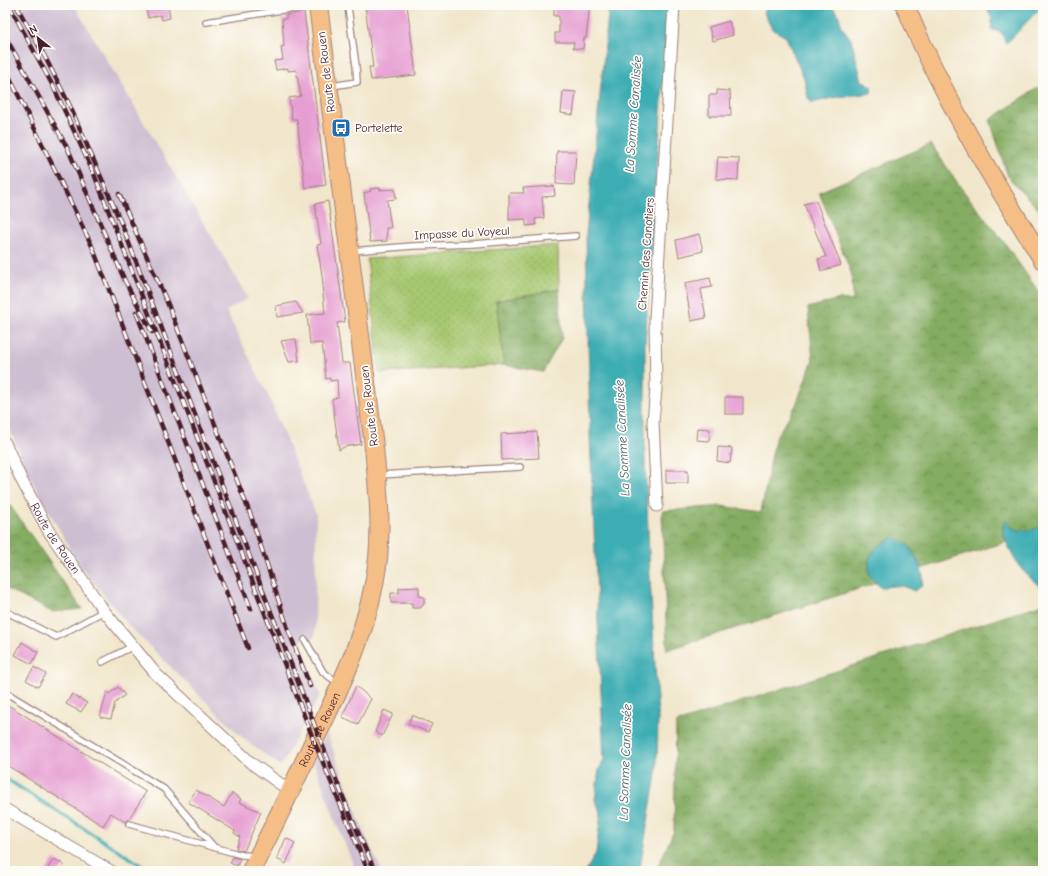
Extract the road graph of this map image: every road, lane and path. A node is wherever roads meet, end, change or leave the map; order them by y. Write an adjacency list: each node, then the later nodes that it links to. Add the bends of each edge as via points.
1 (314, 5): 6 (lane)
2 (318, 5): 7 (main road, Route de Rouen)
3 (347, 5): 7 (lane, via 356,58 357,82)
4 (674, 5): 14 (street, Chemin des Canotiers, via 655,319 654,422)
5 (905, 5): 10 (main road, via 964,128)
6 (206, 22)
7 (328, 87): 9 (main road, Route de Rouen)
8 (576, 236): 9 (lane, Impasse du Voyeul)
9 (349, 251): 13 (main road, Route de Rouen)
10 (1043, 260)
11 (5, 443): 16 (street, Route de Rouen, via 20,479 48,530)
12 (520, 467): 13 (lane)
13 (377, 475): 20 (main road, Route de Rouen, via 379,533 375,577 359,643)
14 (657, 506)
15 (5, 611): 16 (lane, via 56,637)
16 (104, 611): 18 (street, Route de Rouen)
17 (305, 640): 20 (lane, via 323,672)
18 (133, 646): 19 (lane); 22 (street, Route de Rouen, via 156,674 251,763)
19 (102, 662)
20 (341, 686): 22 (main road, Route de Rouen)
21 (5, 692): 25 (lane, via 164,789)
22 (290, 791): 26 (main road, Route de Rouen)
23 (5, 809): 27 (street)
24 (129, 824): 25 (lane)
25 (214, 847): 26 (lane, via 242,855)
26 (255, 864)
27 (111, 871)

